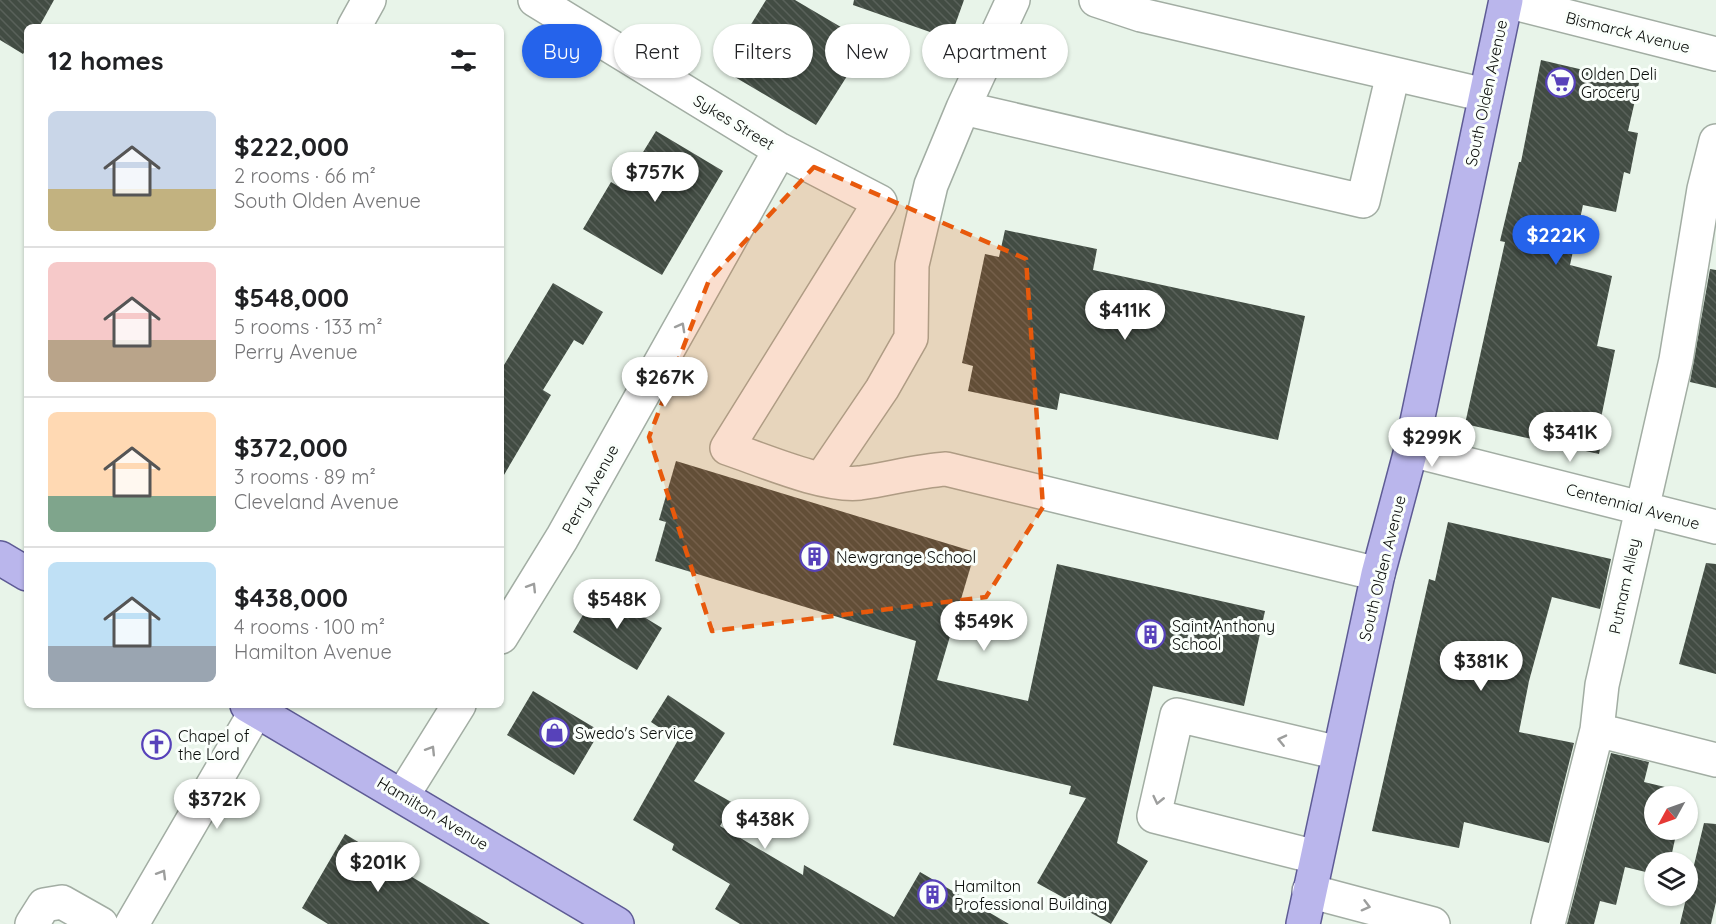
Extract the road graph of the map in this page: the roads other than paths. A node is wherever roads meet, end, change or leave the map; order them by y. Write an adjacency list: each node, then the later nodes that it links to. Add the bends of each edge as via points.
1 (369, 0): 6 (street)
2 (534, 0): 12 (street, Sykes Street)
3 (1013, 0): 10 (street)
4 (1096, 0): 8 (street, via 1141,15)
5 (1506, 1): 7 (street, Bismarck Avenue); 9 (main road, South Olden Avenue)
6 (356, 24)
7 (1716, 54)
8 (1393, 74): 9 (street); 10 (street, via 1363,201)
9 (1485, 95): 16 (main road, South Olden Avenue)
10 (963, 108): 13 (street)
11 (1716, 141): 15 (street, Putnam Alley, via 1704,189)
12 (780, 150): 14 (street, Sykes Street); 23 (street, Perry Avenue, one-way to 12, via 562,538)
13 (931, 185): 14 (street); 17 (street, via 912,265 911,338 882,389)
14 (880, 202): 17 (street, via 727,448)
15 (1702, 290): 18 (street, Putnam Alley, via 1676,360)
16 (1411, 450): 18 (street, Centennial Avenue); 22 (main road, South Olden Avenue)
17 (820, 479): 22 (street, via 859,483 946,469)
18 (1641, 507): 19 (street, Centennial Avenue); 26 (street, Putnam Alley, via 1602,685)
19 (1716, 527)
20 (0, 558): 21 (main road)
21 (24, 572)
22 (1378, 574): 27 (main road, South Olden Avenue)
23 (504, 632)
24 (251, 708): 29 (main road, Hamilton Avenue); 34 (street, one-way to 24)
25 (457, 708): 29 (street, one-way to 25)
26 (1597, 730): 28 (street); 38 (street, Putnam Alley)
27 (1339, 753): 30 (main road, South Olden Avenue); 30 (street, one-way to 30, via 1177,716 1154,816)
28 (1716, 760)
29 (403, 795): 35 (main road, Hamilton Avenue)
30 (1316, 857): 31 (main road, South Olden Avenue)
31 (1309, 891): 36 (main road, South Olden Avenue); 37 (street, one-way to 37)
32 (32, 924): 33 (street, via 44,905 62,902)
33 (101, 924)
34 (132, 924)
35 (617, 924)
36 (1303, 924)
37 (1433, 924)
38 (1548, 924)

